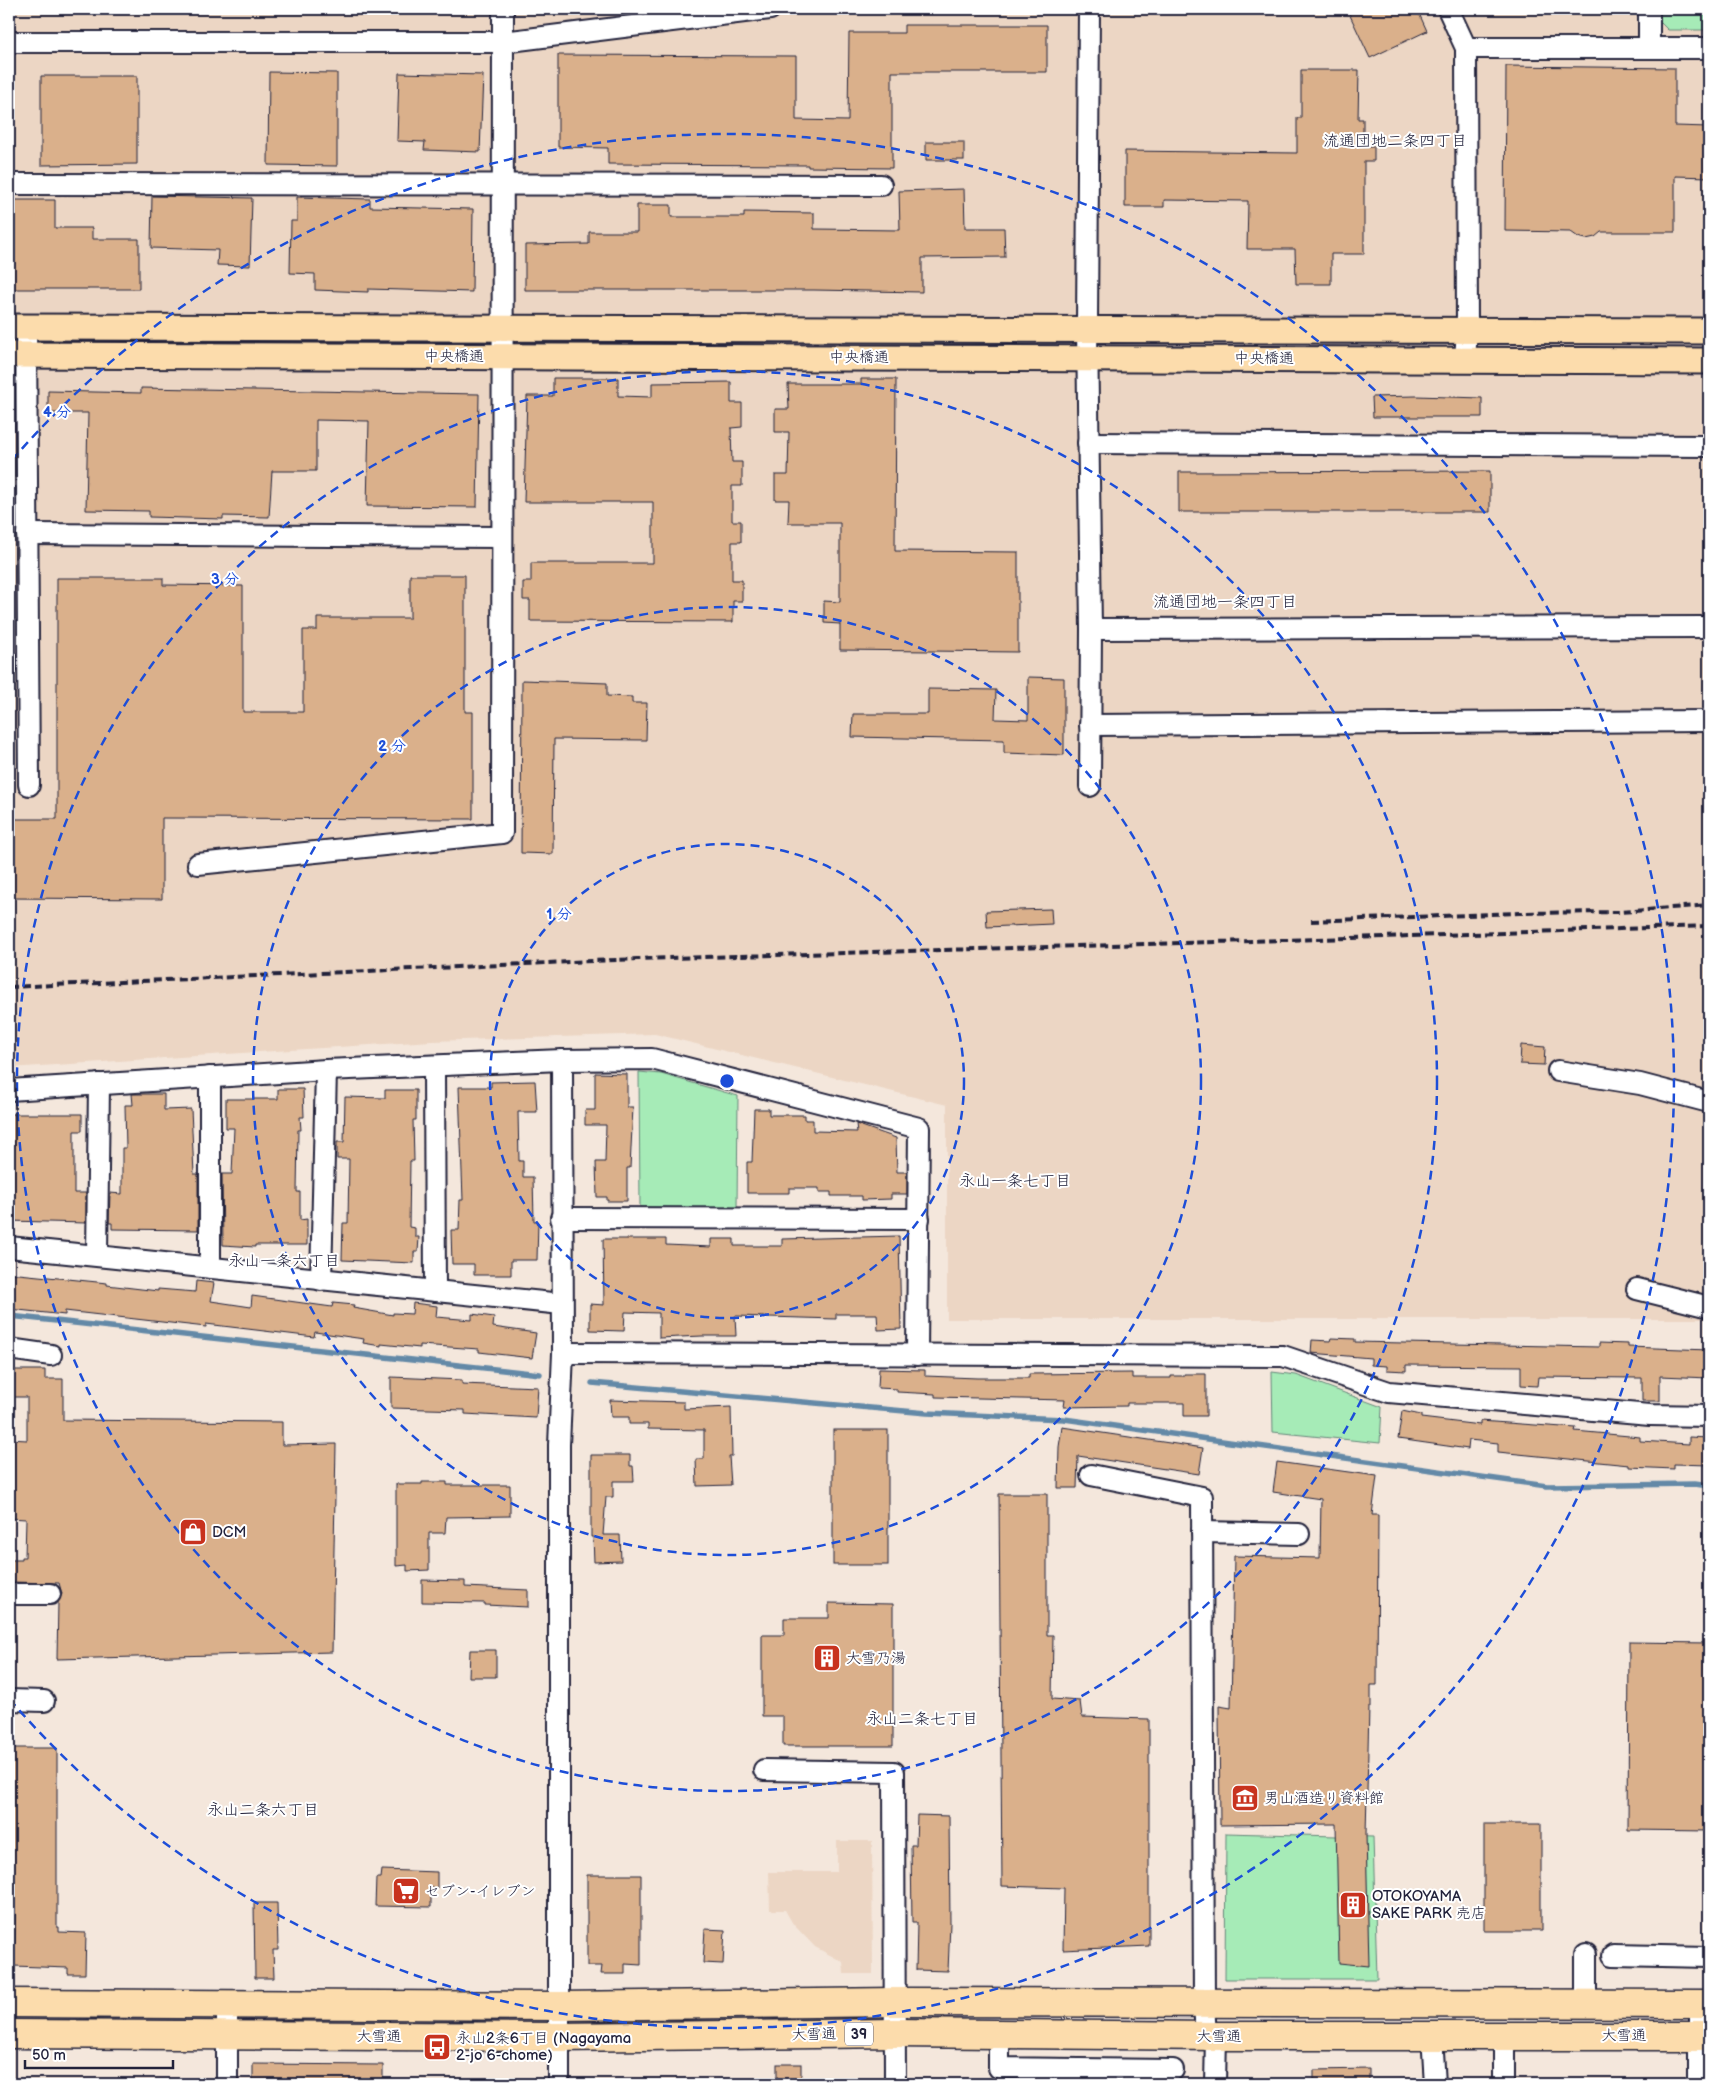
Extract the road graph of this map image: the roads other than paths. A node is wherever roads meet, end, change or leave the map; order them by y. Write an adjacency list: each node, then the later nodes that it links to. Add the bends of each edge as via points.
1 (503, 9): 7 (street)
2 (770, 9): 7 (street)
3 (1089, 9): 16 (street)
4 (1448, 9): 8 (street)
5 (1649, 9): 9 (street)
6 (9, 42): 7 (street)
7 (502, 42): 12 (street)
8 (1466, 48): 9 (street); 17 (street)
9 (1649, 48): 10 (street)
10 (1709, 48)
11 (9, 184): 12 (street)
12 (504, 185): 13 (street); 15 (street)
13 (882, 185)
14 (17, 327): 15 (main road, 中央橋通); 19 (street)
15 (502, 328): 16 (main road, 中央橋通); 20 (street)
16 (1087, 328): 17 (main road, 中央橋通); 21 (street)
17 (1467, 330): 18 (main road, 中央橋通); 22 (street)
18 (1709, 331)
19 (18, 355): 20 (main road, 中央橋通); 26 (street)
20 (502, 356): 21 (main road, 中央橋通); 27 (street)
21 (1088, 357): 22 (main road, 中央橋通); 24 (street)
22 (1465, 359): 23 (main road, 中央橋通)
23 (1709, 360)
24 (1088, 443): 25 (street); 29 (street)
25 (1709, 446)
26 (27, 534): 27 (street); 32 (street)
27 (501, 537): 34 (street, via 502,833)
28 (1709, 627): 29 (street)
29 (1091, 629): 31 (street)
30 (1709, 721): 31 (street)
31 (1090, 725): 33 (street)
32 (29, 785)
33 (1090, 786)
34 (198, 864)
35 (562, 1060): 36 (street); 43 (street); 44 (street, via 652,1060 919,1128)
36 (434, 1067): 37 (street); 50 (street)
37 (326, 1070): 39 (street); 48 (street)
38 (1558, 1071): 42 (street, via 1640,1084)
39 (210, 1077): 40 (street); 47 (street)
40 (99, 1084): 41 (street); 46 (street)
41 (9, 1090)
42 (1709, 1102)
43 (561, 1218): 44 (street); 51 (street)
44 (919, 1220): 56 (street)
45 (9, 1247): 46 (street)
46 (97, 1255): 47 (street)
47 (210, 1268): 48 (street)
48 (321, 1280): 50 (street)
49 (1637, 1288): 52 (street)
50 (435, 1291): 51 (street)
51 (562, 1304): 54 (street)
52 (1709, 1307)
53 (9, 1349): 55 (street)
54 (563, 1353): 56 (street); 75 (street, via 559,1445)
55 (51, 1355)
56 (917, 1355): 57 (street, via 1283,1356 1389,1392 1650,1415)
57 (1709, 1416)
58 (1091, 1475): 59 (street, via 1202,1497)
59 (1202, 1532): 60 (street); 72 (street)
60 (1300, 1534)
61 (9, 1594): 62 (street)
62 (50, 1594)
63 (9, 1700): 64 (street)
64 (44, 1701)
65 (764, 1770): 69 (street, via 894,1772)
66 (1586, 1954): 73 (street)
67 (1613, 1955): 68 (street)
68 (1709, 1957)
69 (895, 2002): 72 (highway, 大雪通 / 39); 75 (highway, 大雪通 / 39); 76 (street)
70 (9, 2003): 71 (highway, 大雪通 / 39)
71 (228, 2004): 75 (highway, 大雪通 / 39); 80 (street)
72 (1204, 2004): 73 (highway, 大雪通 / 39); 81 (street)
73 (1586, 2004): 74 (highway, 大雪通 / 39)
74 (1704, 2004): 83 (street)
75 (560, 2006): 84 (street)
76 (895, 2033): 78 (highway, 大雪通 / 39); 84 (highway, 大雪通 / 39); 88 (street)
77 (9, 2034): 80 (highway, 大雪通 / 39)
78 (999, 2034): 81 (highway, 大雪通 / 39); 85 (street, via 999,2068)
79 (1432, 2034): 81 (highway, 大雪通 / 39); 82 (highway, 大雪通 / 39); 90 (street)
80 (228, 2035): 84 (highway, 大雪通 / 39); 86 (street)
81 (1211, 2036): 89 (street)
82 (1504, 2036): 83 (highway, 大雪通 / 39); 91 (street)
83 (1704, 2036): 92 (street)
84 (559, 2037): 87 (street)
85 (1173, 2070)
86 (227, 2084)
87 (559, 2084)
88 (895, 2084)
89 (1215, 2084)
90 (1435, 2084)
91 (1504, 2084)
92 (1699, 2084)

